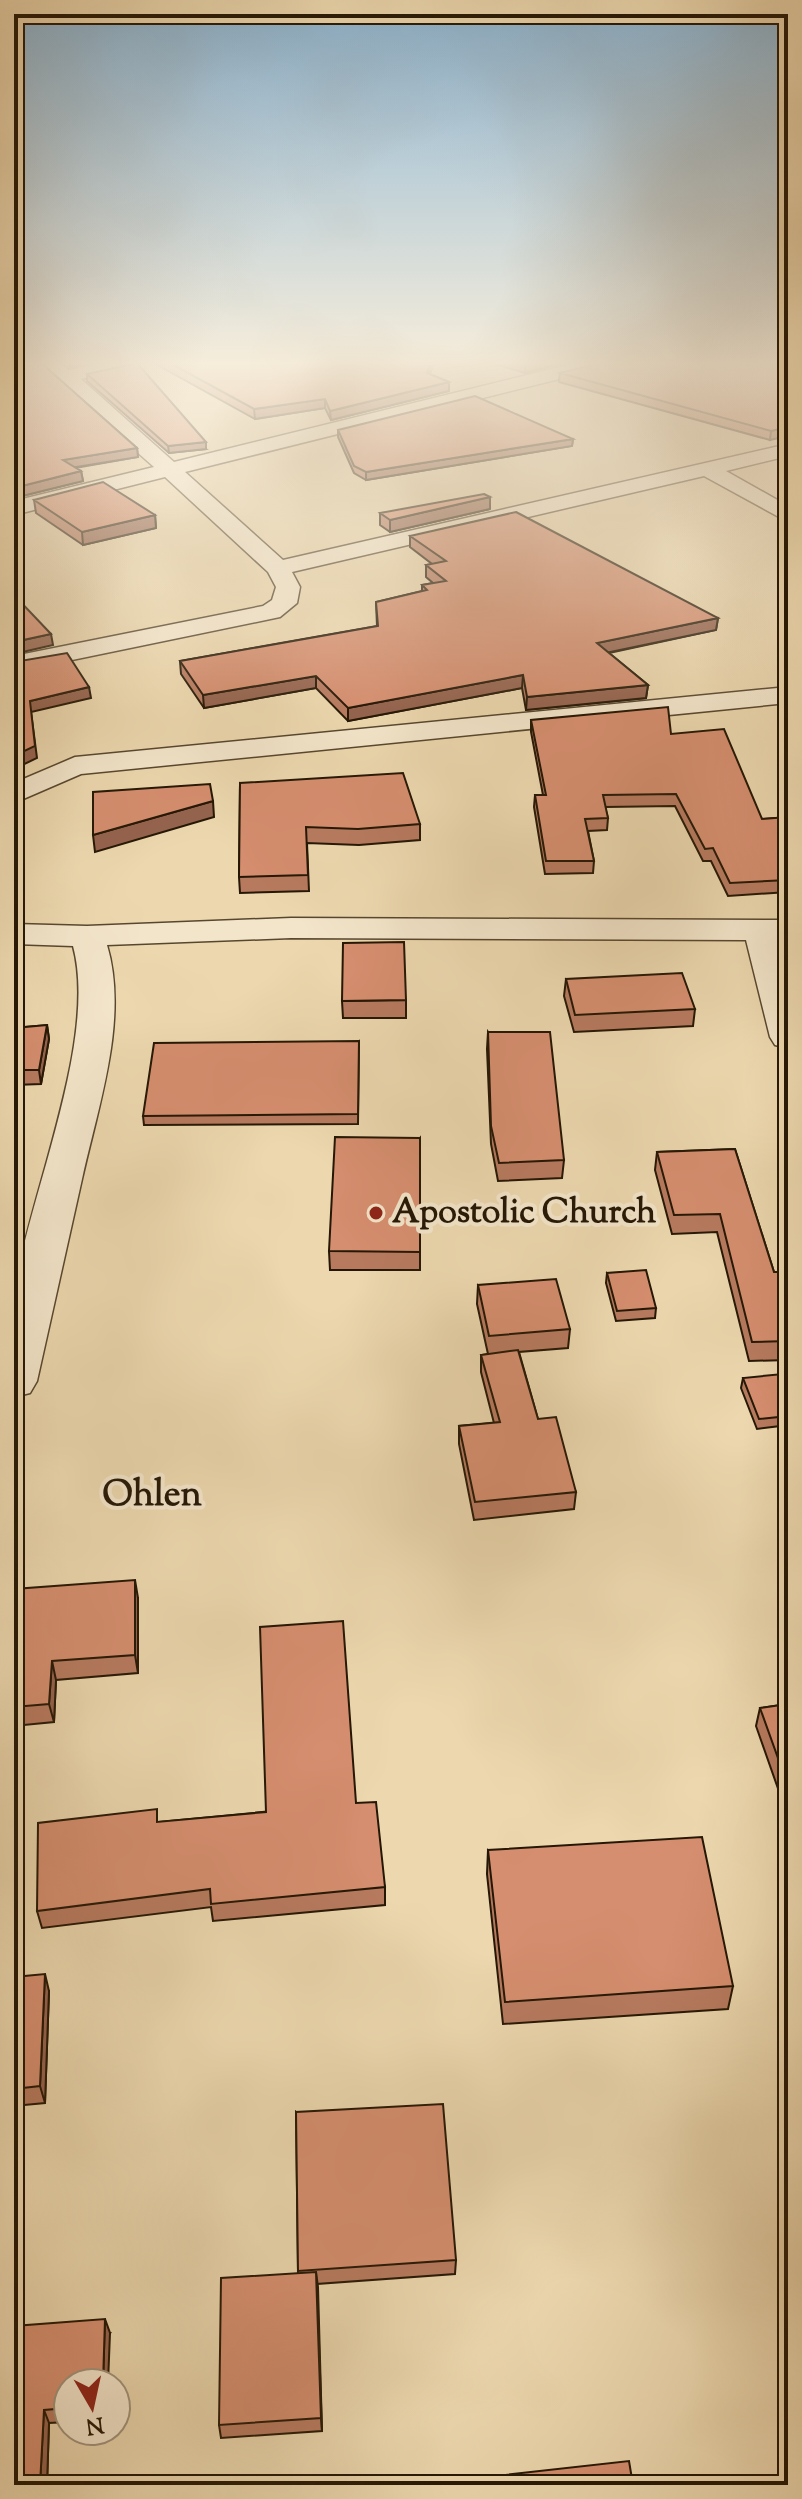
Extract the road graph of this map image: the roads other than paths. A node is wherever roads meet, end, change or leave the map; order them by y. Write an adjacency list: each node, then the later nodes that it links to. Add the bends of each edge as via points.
1 (136, 479): 5 (street)
2 (177, 479): 7 (street)
3 (671, 479): 7 (street)
4 (724, 479): 6 (street)
5 (14, 508)
6 (788, 515)
7 (278, 568): 8 (street, via 288,587 284,603 271,612)
8 (14, 664)
9 (788, 695): 10 (street, via 75,766)
10 (14, 794)
11 (774, 930): 13 (street, via 291,928); 14 (street)
12 (14, 934): 13 (street)
13 (87, 936): 15 (street, via 97,971 97,1009)
14 (788, 1037)
15 (14, 1381)

